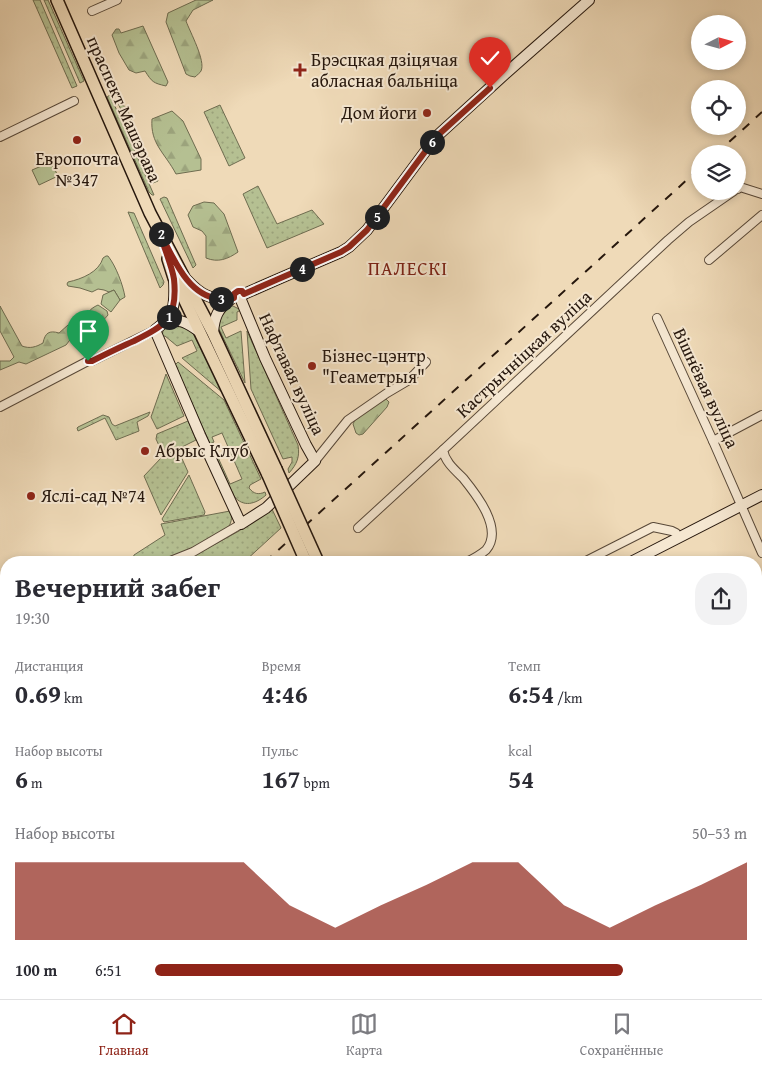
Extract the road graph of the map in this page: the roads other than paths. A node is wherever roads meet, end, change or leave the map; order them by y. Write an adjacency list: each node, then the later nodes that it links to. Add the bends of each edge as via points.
1 (57, 0): 12 (main road, праспект Машэрава)
2 (117, 0): 4 (street)
3 (589, 0): 13 (street, via 436,137 353,244)
4 (92, 11)
5 (74, 101): 6 (street)
6 (0, 137)
7 (746, 189): 8 (street)
8 (762, 194)
9 (721, 200): 23 (street, Кастрычніцкая вуліца, via 668,240)
10 (762, 215): 11 (street)
11 (709, 260)
12 (178, 276): 13 (street, via 213,298); 15 (street, via 174,303); 17 (main road, праспект Машэрава); 18 (main road, праспект Машэрава)
13 (237, 298): 18 (street, via 218,311); 24 (street, Нафтавая вуліца)
14 (657, 318): 22 (street, Вішнёвая вуліца)
15 (164, 323): 16 (street); 17 (street, via 173,320 185,322)
16 (155, 330): 20 (street); 28 (street)
17 (199, 331): 25 (main road, праспект Машэрава)
18 (213, 333): 25 (main road, праспект Машэрава)
19 (426, 362): 24 (street, Нафтавая вуліца, via 409,380 348,420)
20 (0, 407)
21 (762, 415): 22 (street)
22 (713, 441): 27 (street, Вішнёвая вуліца)
23 (443, 450): 29 (street, Кастрычніцкая вуліца); 35 (street, via 447,460 486,510 491,534 488,546)
24 (315, 460): 28 (street, Нафтавая вуліца, via 266,508)
25 (272, 472): 33 (main road, bridge); 34 (main road, bridge)
26 (762, 495): 27 (street)
27 (742, 505): 30 (street); 31 (street, Вішнёвая вуліца)
28 (241, 524): 32 (street)
29 (358, 528)
30 (678, 538): 36 (street, via 672,531 653,527); 37 (street)
31 (762, 554)
32 (183, 556)
33 (304, 556)
34 (315, 556)
35 (477, 556)
36 (596, 556)
37 (643, 556)

